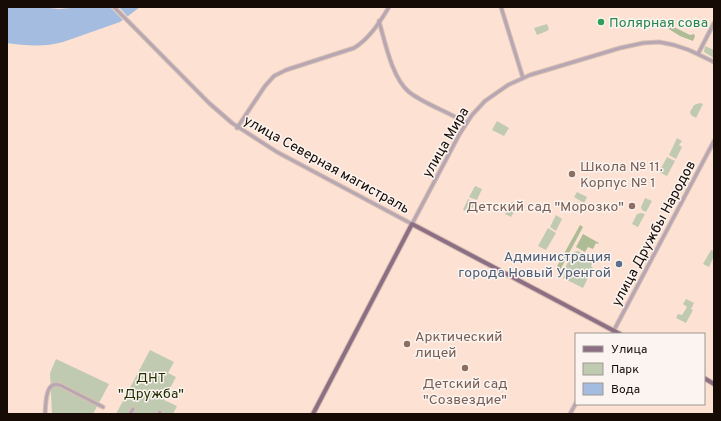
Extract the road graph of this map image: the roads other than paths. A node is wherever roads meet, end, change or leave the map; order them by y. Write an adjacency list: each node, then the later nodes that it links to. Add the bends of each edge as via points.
1 (114, 7): 10 (street, улица Северная магистраль)
2 (389, 7): 4 (street)
3 (501, 7): 8 (street)
4 (379, 21): 9 (street, via 393,64 405,87 414,95); 10 (street, via 367,37 354,48 274,76)
5 (714, 23): 6 (street)
6 (698, 54): 7 (street, улица Мира); 8 (street, улица Мира, via 668,43 643,43)
7 (714, 62)
8 (523, 78): 9 (street, улица Мира, via 488,98)
9 (466, 123): 12 (street, улица Мира)
10 (237, 128): 12 (street, улица Северная магистраль)
11 (714, 142): 13 (street, улица Дружбы Народов)
12 (412, 224): 13 (main road); 21 (main road, улица Мира)
13 (613, 332)
14 (705, 379): 15 (main road)
15 (714, 384)
16 (575, 404): 22 (street)
17 (103, 407): 19 (street, via 59,384 54,384 48,389)
18 (133, 409): 20 (street)
19 (45, 414)
20 (130, 414)
21 (313, 414)
22 (570, 414)

